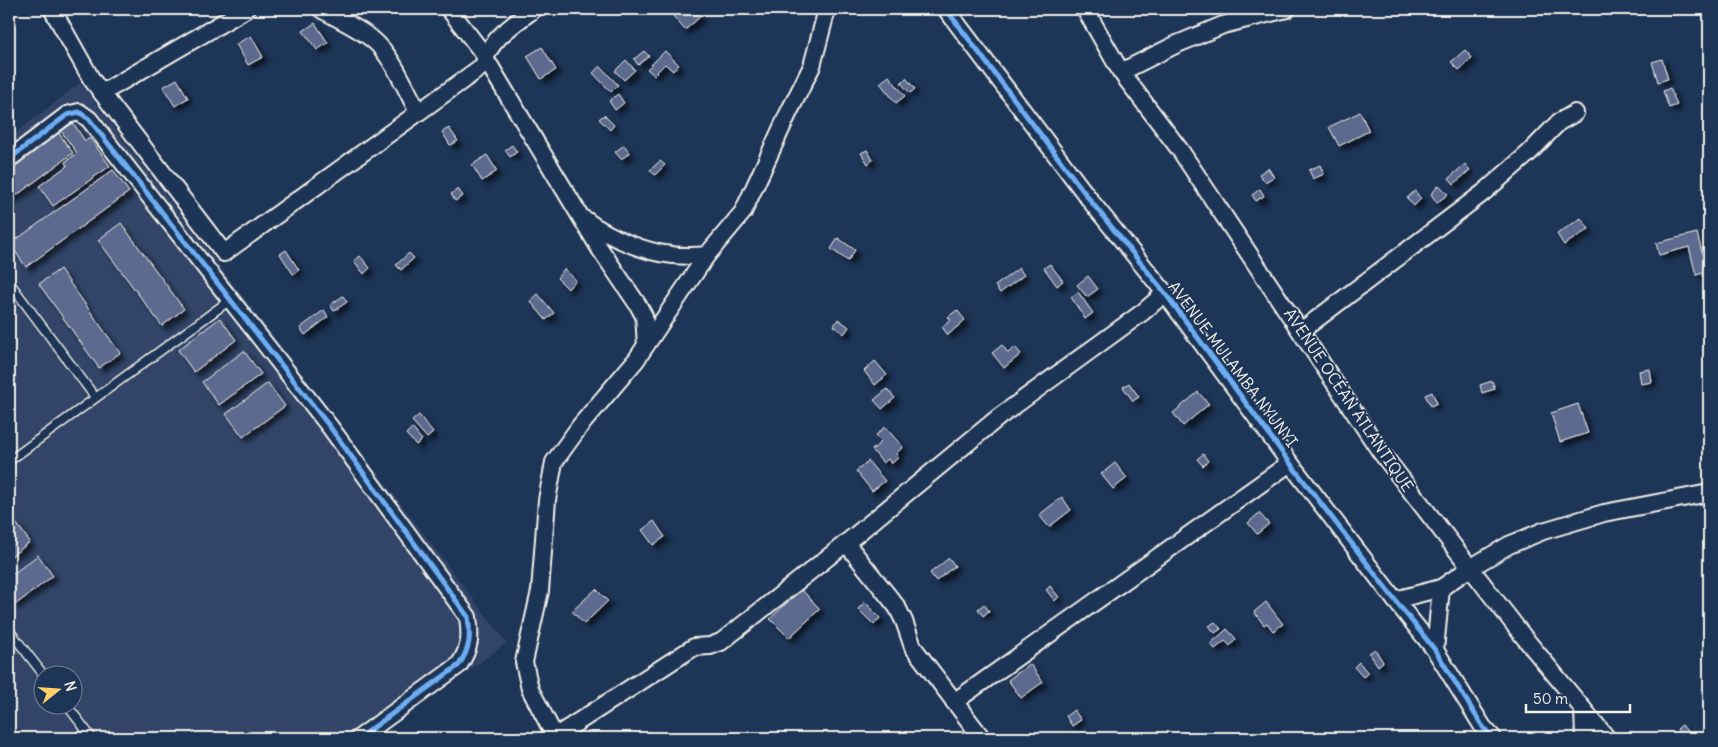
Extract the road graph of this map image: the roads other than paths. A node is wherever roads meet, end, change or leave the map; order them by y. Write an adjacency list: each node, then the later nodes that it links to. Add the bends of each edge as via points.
1 (52, 9): 12 (street)
2 (246, 9): 12 (street)
3 (322, 9): 13 (street, via 373,40 399,76)
4 (449, 9): 10 (street)
5 (534, 9): 10 (street, via 498,39)
6 (827, 9): 17 (street, via 812,66 744,212)
7 (946, 9): 19 (street, AVENUE MULAMBA NYUNYI, via 1093,204)
8 (1085, 9): 11 (street, AVENUE OCÉAN ATLANTIQUE)
9 (1287, 9): 11 (street, via 1223,25)
10 (484, 60): 13 (street); 16 (street)
11 (1121, 72): 21 (street, AVENUE OCÉAN ATLANTIQUE, via 1180,150)
12 (102, 94): 13 (street, via 224,253)
13 (418, 112)
14 (1575, 113): 21 (street, via 1559,122 1484,193)
15 (9, 158): 20 (street, via 67,115 73,112 84,114)
16 (582, 218): 17 (street, via 595,228 640,248 669,256); 22 (street, via 644,316)
17 (708, 255): 22 (street)
18 (9, 282): 23 (lane)
19 (1165, 293): 25 (street, AVENUE MULAMBA NYUNYI); 27 (street, via 999,417)
20 (230, 300): 23 (lane); 38 (street, via 330,427 468,617 468,647 459,665)
21 (1301, 331): 28 (street, AVENUE OCÉAN ATLANTIQUE, via 1380,451)
22 (646, 345): 39 (street, via 554,462 547,500 540,591 524,662 530,690 551,729)
23 (95, 398): 24 (lane)
24 (9, 461)
25 (1290, 463): 30 (street, AVENUE MULAMBA NYUNYI); 34 (street)
26 (1709, 493): 28 (street, via 1604,513 1543,530)
27 (846, 543): 34 (street, via 897,606 913,647); 39 (street, via 721,642 694,647)
28 (1470, 568): 29 (street); 35 (street, AVENUE OCÉAN ATLANTIQUE)
29 (1441, 588): 30 (street); 32 (street)
30 (1395, 600): 32 (street, AVENUE MULAMBA NYUNYI)
31 (9, 630): 33 (lane)
32 (1436, 650): 41 (street, AVENUE MULAMBA NYUNYI)
33 (35, 664)
34 (954, 702): 40 (street)
35 (1584, 709): 42 (street); 43 (street, AVENUE OCÉAN ATLANTIQUE)
36 (74, 714): 37 (lane)
37 (92, 738)
38 (359, 738)
39 (552, 738)
40 (982, 738)
41 (1493, 738)
42 (1584, 738)
43 (1607, 738)

